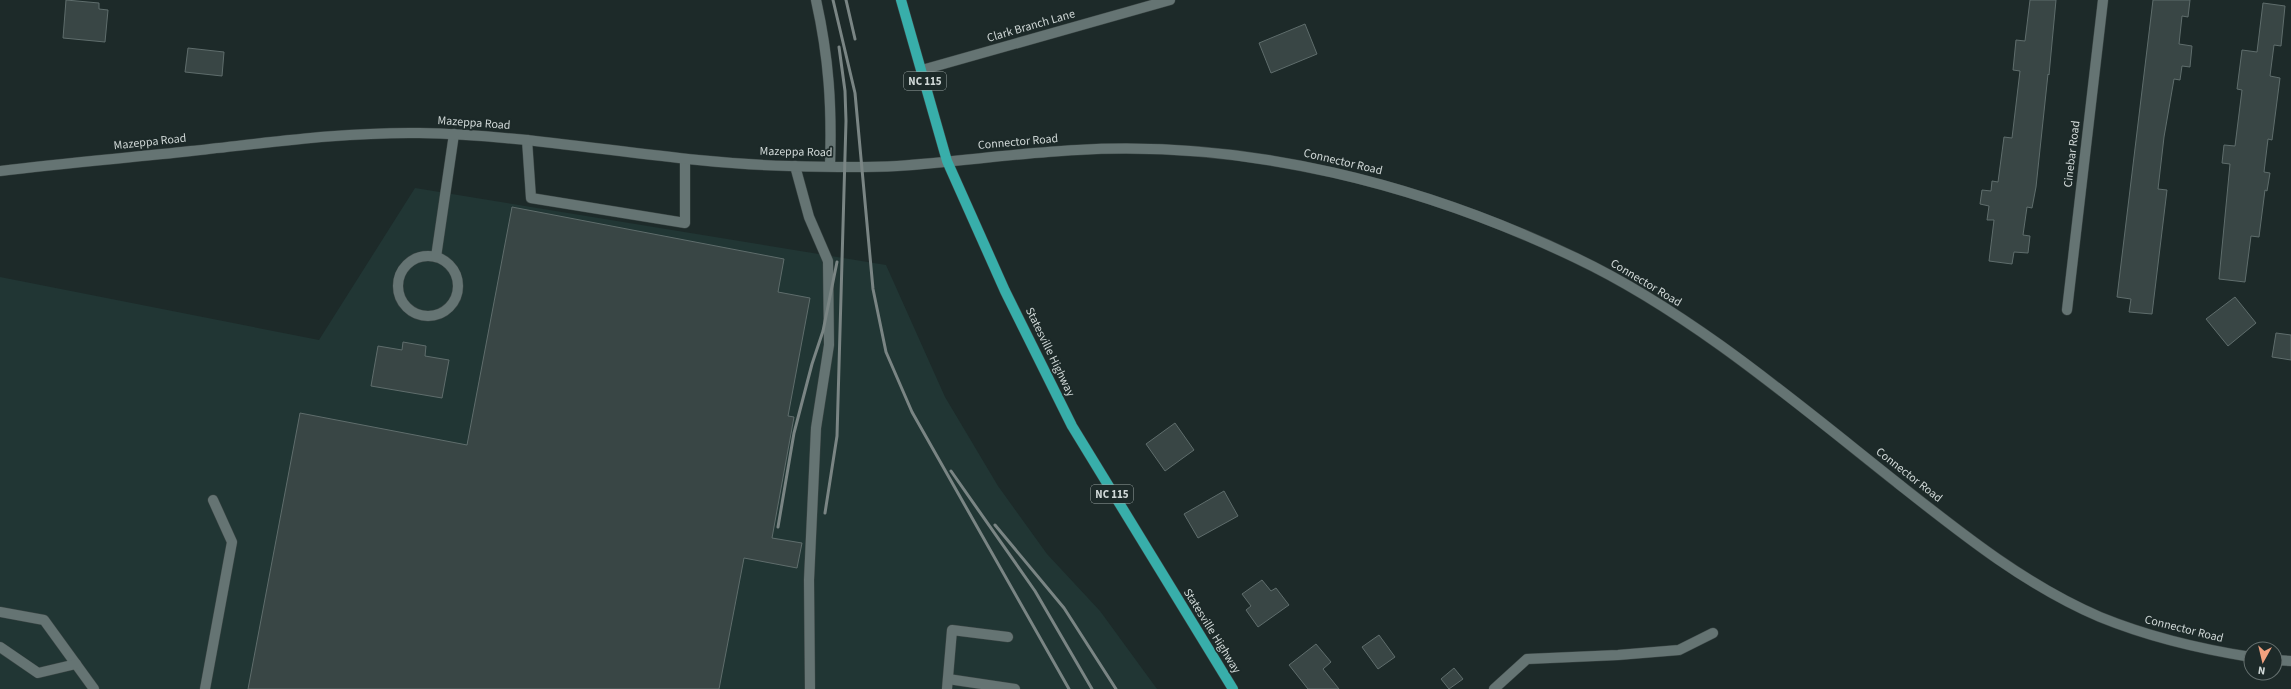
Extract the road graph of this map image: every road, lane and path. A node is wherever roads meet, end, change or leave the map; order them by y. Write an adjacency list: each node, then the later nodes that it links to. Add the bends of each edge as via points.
1 (816, 0): 11 (street, via 826,43 831,105)
2 (902, 0): 5 (main road, Statesville Highway / NC 115)
3 (1170, 0): 5 (street, Clark Branch Lane)
4 (2103, 0): 14 (street, Cinebar Road)
5 (922, 70): 9 (main road, Statesville Highway / NC 115)
6 (454, 134): 7 (street, Mazeppa Road); 12 (street, Mazeppa Road, via 354,134); 13 (street)
7 (527, 140): 8 (street, Mazeppa Road); 8 (street, via 531,198 685,223)
8 (686, 160): 10 (street, Mazeppa Road)
9 (947, 161): 11 (street, Mazeppa Road, via 862,167); 20 (street, Connector Road, via 1079,149 1145,148 1222,153 1341,174 1430,199 1514,230 1581,260 1700,331 1975,543 2058,596 2097,615 2140,631 2186,644); 27 (main road, Statesville Highway / NC 115, via 1005,291 1072,426)
10 (795, 166): 11 (street, Mazeppa Road); 25 (street, via 809,217 828,261 829,345 816,428 810,572)
11 (830, 166)
12 (0, 171)
13 (436, 257): 13 (street, via 452,267 458,281 457,295 452,304 436,315 417,314 402,301 398,281 401,272 416,258)
14 (2067, 310)
15 (214, 500): 24 (street, via 232,542)
16 (0, 612): 21 (street, via 44,620)
17 (1713, 633): 28 (street, via 1679,650 1527,659)
18 (1008, 637): 22 (street, via 952,630)
19 (0, 647): 21 (street, via 38,672)
20 (2243, 655)
21 (76, 664): 23 (street)
22 (948, 684): 26 (street)
23 (94, 689)
24 (205, 689)
25 (810, 689)
26 (1015, 689)
27 (1233, 689)
28 (1494, 689)

